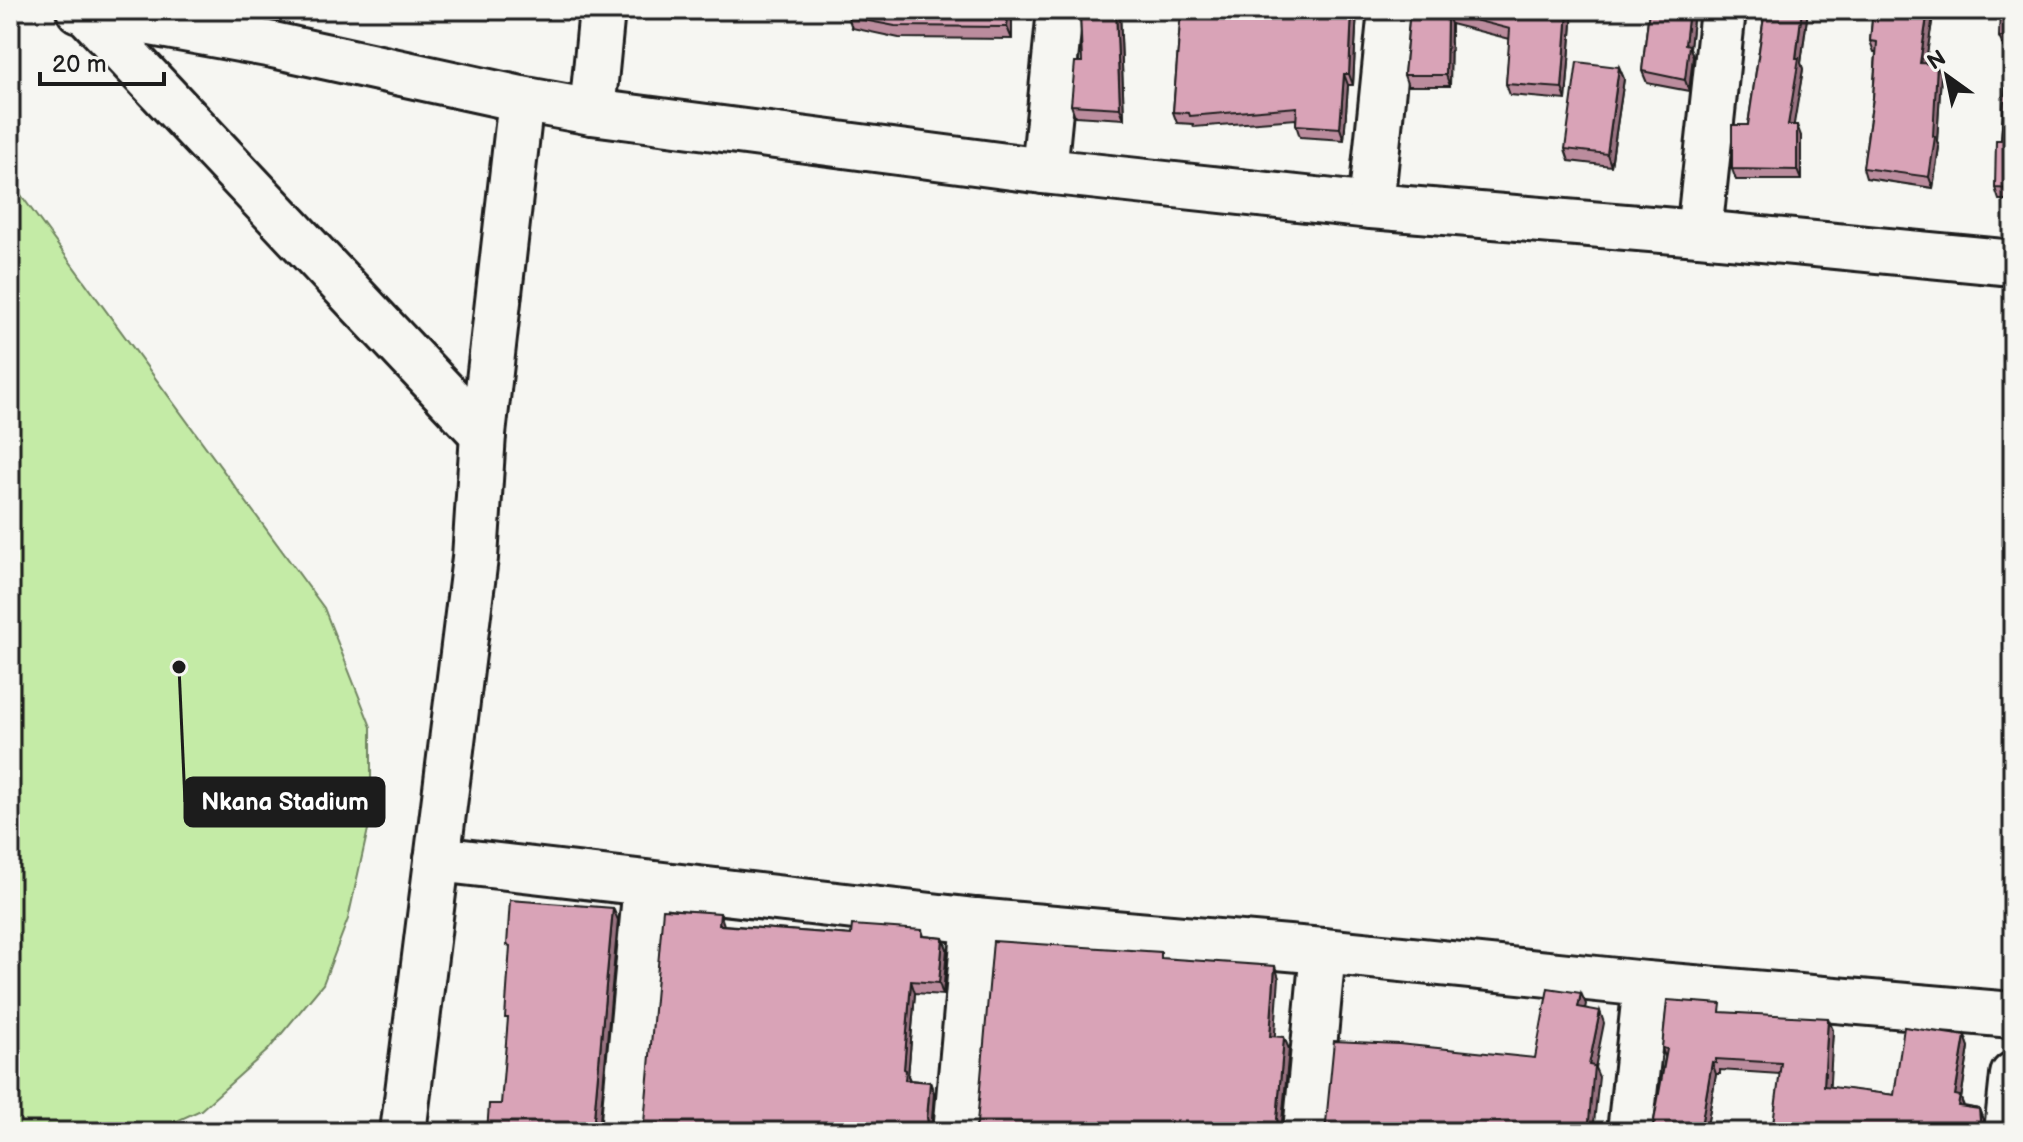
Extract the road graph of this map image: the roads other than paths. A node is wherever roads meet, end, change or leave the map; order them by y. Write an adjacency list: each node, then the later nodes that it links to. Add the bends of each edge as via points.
1 (82, 10): 6 (street); 13 (street)
2 (602, 10): 8 (street)
3 (1060, 10): 9 (street)
4 (1391, 10): 10 (street)
5 (1723, 10): 11 (street)
6 (274, 28): 7 (street)
7 (521, 99): 8 (street); 13 (street)
8 (592, 112): 9 (street)
9 (1044, 171): 10 (street)
10 (1371, 206): 11 (street)
11 (1699, 233): 12 (street)
12 (2013, 263)
13 (483, 434): 14 (street, via 475,558)
14 (437, 859): 15 (street); 21 (street)
15 (646, 884): 16 (street); 22 (street)
16 (975, 921): 17 (street); 23 (street)
17 (1323, 951): 18 (street); 24 (street)
18 (1646, 984): 19 (street); 25 (street)
19 (2013, 1015)
20 (2013, 1075): 26 (street)
21 (403, 1132)
22 (623, 1132)
23 (956, 1132)
24 (1306, 1132)
25 (1630, 1132)
26 (2007, 1132)

